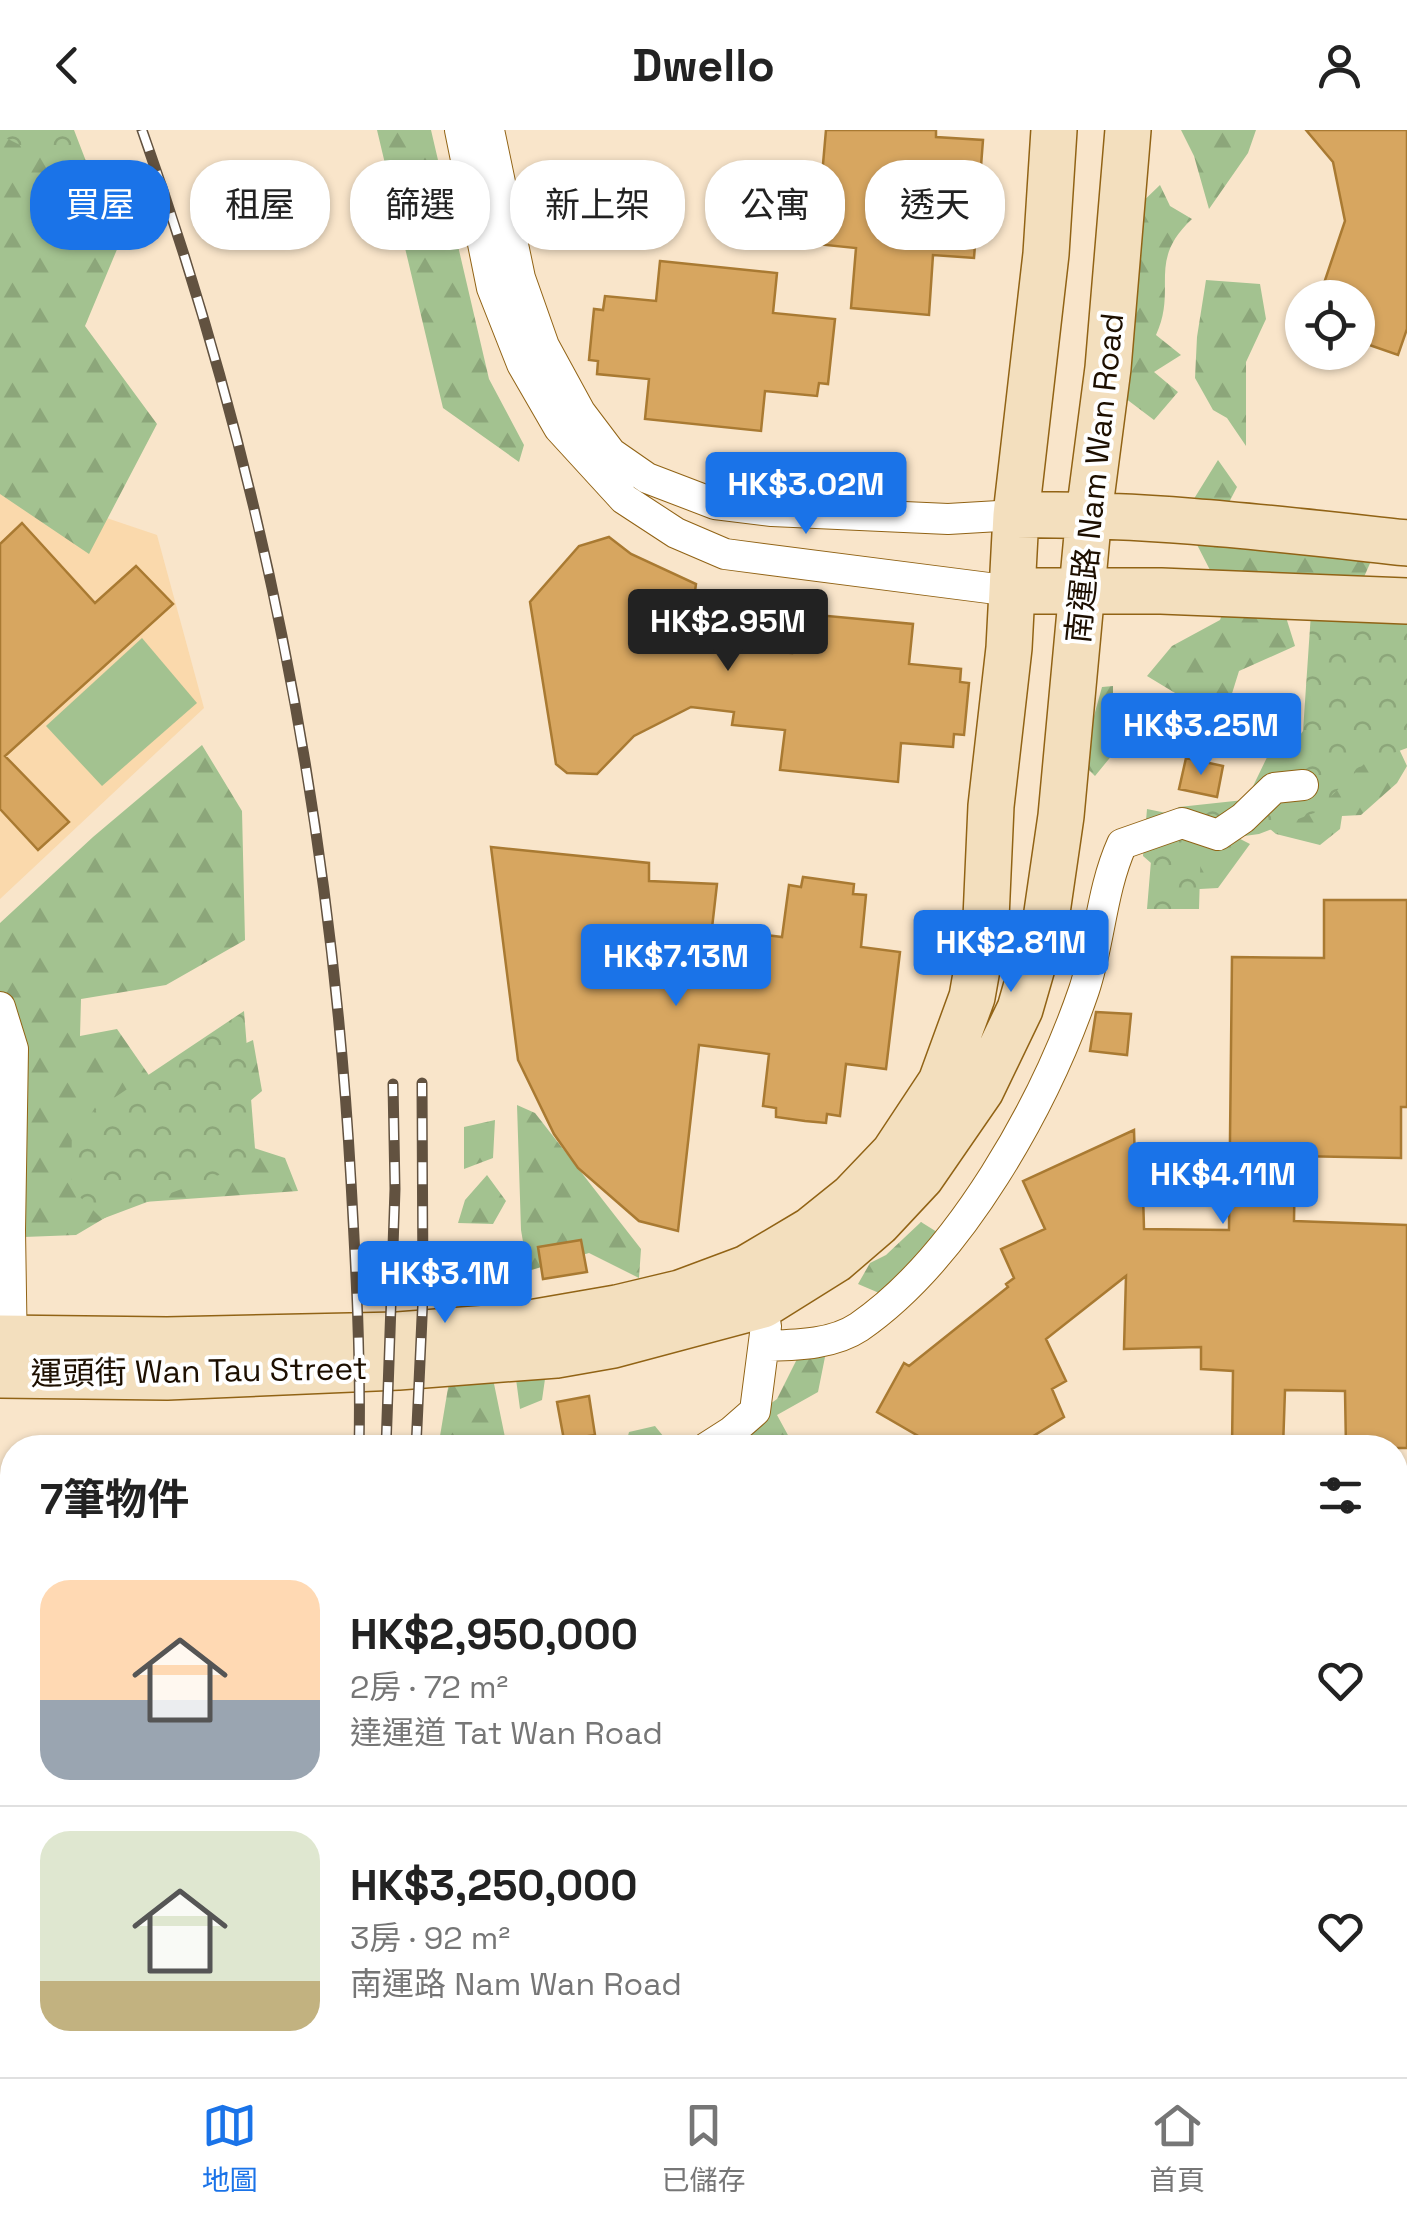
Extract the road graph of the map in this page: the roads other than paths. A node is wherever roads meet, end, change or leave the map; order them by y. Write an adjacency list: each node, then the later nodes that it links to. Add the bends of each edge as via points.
1 (460, 130): 8 (street, via 492,288 522,364 559,428 624,498 676,533 725,554)
2 (489, 130): 6 (street, via 520,278 544,346 580,412 612,453 647,478 715,504 948,519)
3 (1054, 130): 6 (main road, 南運路 Nam Wan Road)
4 (1128, 130): 5 (main road, 南運路 Nam Wan Road)
5 (1089, 514): 6 (main road); 7 (main road); 9 (main road, 南運路 Nam Wan Road)
6 (1016, 516): 8 (main road, 南運路 Nam Wan Road)
7 (1407, 543)
8 (1012, 591): 9 (main road); 13 (main road, 南運路 Nam Wan Road, via 986,918 972,998 941,1082 894,1153 811,1230)
9 (1082, 593): 10 (main road); 13 (main road, 南運路 Nam Wan Road, via 1046,918 1020,1009 981,1090 922,1177 836,1260)
10 (1407, 601)
11 (1303, 785): 13 (street, via 1274,788 1218,835 1182,822 1122,844 1060,1054 1004,1164 923,1269 857,1328 811,1345)
12 (0, 1006): 15 (street, via 13,1050)
13 (758, 1306): 14 (main road, 南運路 Nam Wan Road, via 680,1294); 16 (street, via 755,1411)
14 (398, 1351): 15 (main road, 運頭街 Wan Tau Street, via 166,1376)
15 (6, 1356)
16 (727, 1435)

